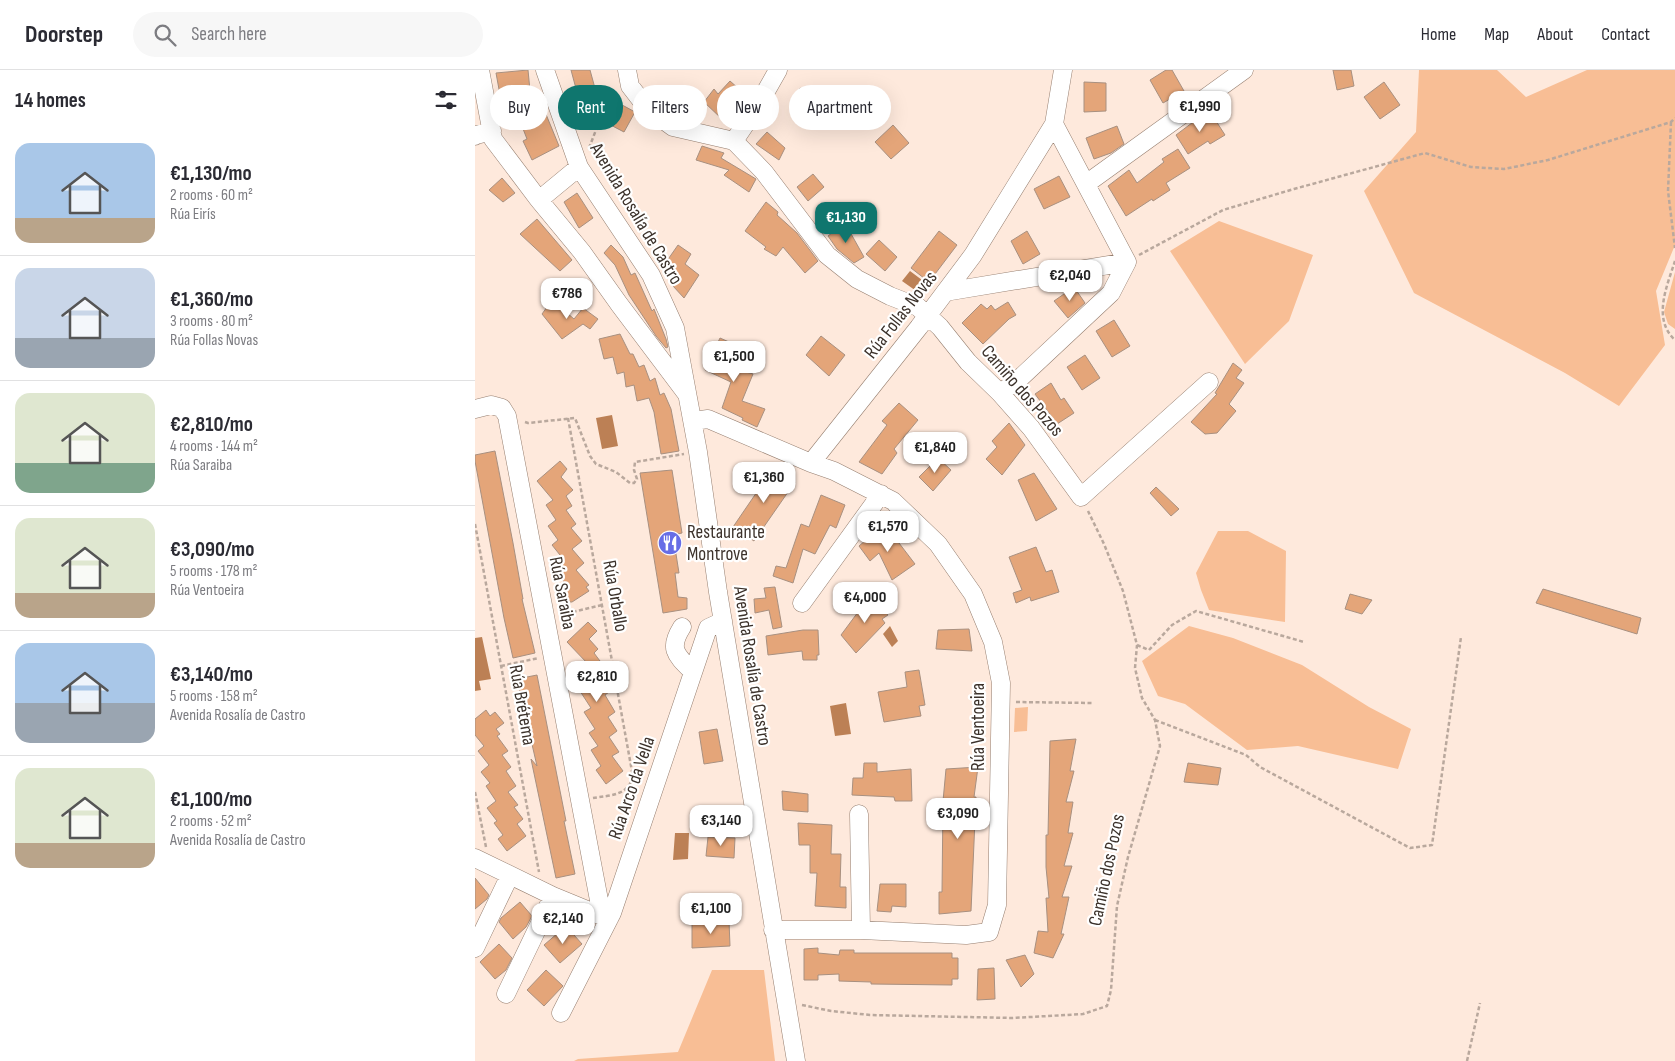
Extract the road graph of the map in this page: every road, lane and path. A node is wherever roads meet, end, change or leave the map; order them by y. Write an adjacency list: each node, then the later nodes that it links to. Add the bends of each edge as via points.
1 (480, 70): 13 (street)
2 (545, 70): 16 (street, Avenida Rosalía de Castro)
3 (627, 70): 7 (street)
4 (778, 70): 15 (street)
5 (1063, 70): 11 (street, Rúa Follas Novas)
6 (1244, 70): 17 (street)
7 (633, 90)
8 (633, 95): 16 (path, via 608,99)
9 (1675, 118): 10 (path)
10 (1671, 122): 19 (path, via 1669,191); 21 (path, via 1548,160 1504,169 1471,167 1425,154 1223,210)
11 (1054, 124): 17 (street); 22 (street, Rúa Follas Novas, via 973,256)
12 (686, 130): 15 (street)
13 (492, 131): 14 (street); 18 (street, via 493,139)
14 (475, 136)
15 (733, 141): 23 (street, Camiño dos Pozos, via 763,172 827,254 857,279 918,307)
16 (579, 167): 18 (street); 27 (street, Avenida Rosalía de Castro, via 651,275 675,328)
17 (1086, 184): 21 (street)
18 (539, 200): 27 (street, via 582,252)
19 (1675, 248)
20 (1675, 261): 24 (path, via 1663,299 1662,316 1665,327)
21 (1127, 262): 22 (street); 26 (street, via 1111,293)
22 (945, 292): 23 (street, Rúa Follas Novas)
23 (927, 316): 26 (street, Camiño dos Pozos); 33 (street, Rúa Follas Novas)
24 (1675, 340)
25 (1209, 382): 35 (street)
26 (1000, 393): 35 (street, Camiño dos Pozos, via 1031,428)
27 (688, 395): 31 (street, Avenida Rosalía de Castro)
28 (483, 407): 29 (street, via 502,408)
29 (507, 416): 30 (path, via 528,423); 39 (street, Rúa Saraiba)
30 (568, 418): 32 (path, via 575,418 596,464 630,482 637,479 635,462); 38 (path, Rúa Orballo)
31 (693, 421): 33 (street, via 708,419); 40 (street, Avenida Rosalía de Castro)
32 (669, 456)
33 (811, 463): 34 (street, Rúa Ventoeira)
34 (881, 494): 37 (street); 48 (street, Rúa Ventoeira, via 893,501 939,544 973,594 993,642 1001,684)
35 (1081, 497): 44 (path, Camiño dos Pozos, via 1123,591)
36 (475, 524): 46 (path, Rúa Brétema)
37 (802, 603)
38 (602, 605): 39 (path); 52 (path, Rúa Orballo, via 633,777 631,784 620,794)
39 (545, 619): 45 (street, Rúa Saraiba)
40 (723, 621): 47 (street, Rúa Arco da Vella, via 707,628); 58 (street, Avenida Rosalía de Castro)
41 (682, 627): 47 (street, via 675,638 675,648 677,656)
42 (1461, 637): 50 (path, via 1432,845 1410,848 1260,767 1246,755)
43 (1305, 642): 44 (path, via 1196,610 1172,625 1149,650)
44 (1137, 644): 50 (path, Camiño dos Pozos, via 1135,668 1142,698)
45 (553, 655): 46 (path); 52 (street, Rúa Saraiba)
46 (501, 666): 56 (path, Rúa Brétema)
47 (693, 672): 57 (street, Rúa Arco da Vella)
48 (1000, 701): 49 (path); 59 (street, Rúa Ventoeira, via 997,905 989,932 966,936)
49 (1092, 703)
50 (1155, 720): 63 (path, Camiño dos Pozos, via 1160,746 1117,906 1107,1006 1083,1014 1013,1018 870,1014)
51 (475, 792): 54 (path)
52 (580, 800): 57 (street, Rúa Saraiba)
53 (859, 814): 59 (street)
54 (482, 862): 55 (street)
55 (510, 875): 56 (street); 60 (street)
56 (548, 893): 57 (street); 61 (street)
57 (606, 918): 64 (street, Rúa Arco da Vella)
58 (773, 930): 59 (street, Rúa Ventoeira); 63 (street, Avenida Rosalía de Castro)
59 (861, 930)
60 (475, 948)
61 (506, 994)
62 (1480, 1002): 66 (path)
63 (786, 1004): 65 (street, Avenida Rosalía de Castro)
64 (561, 1013)
65 (796, 1061)
66 (1467, 1061)

